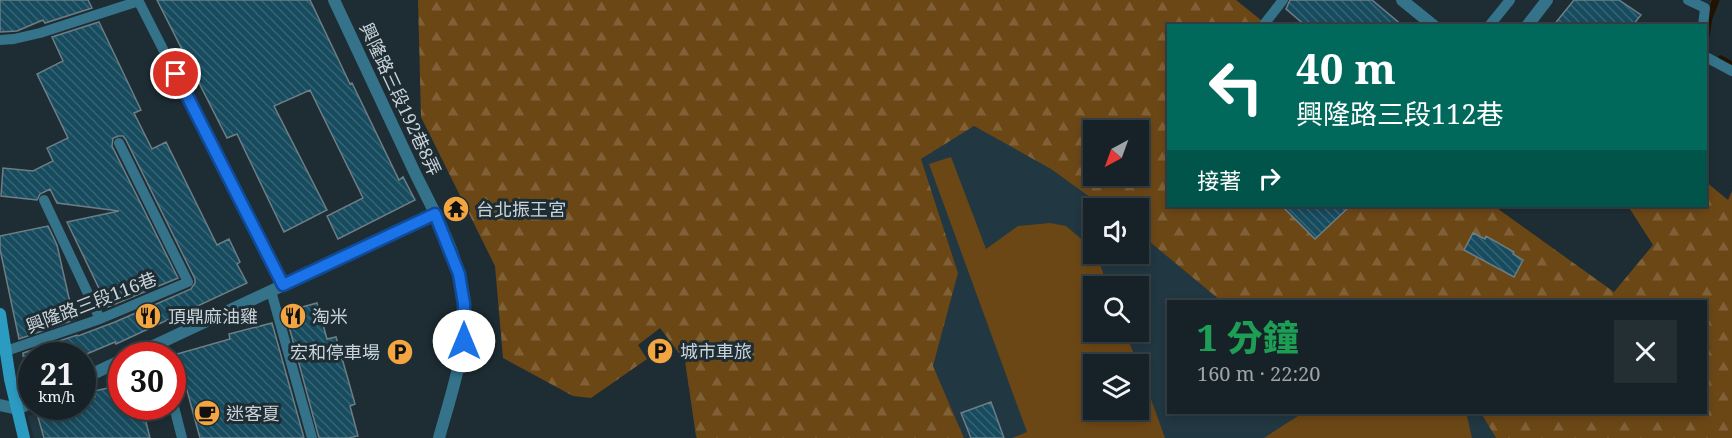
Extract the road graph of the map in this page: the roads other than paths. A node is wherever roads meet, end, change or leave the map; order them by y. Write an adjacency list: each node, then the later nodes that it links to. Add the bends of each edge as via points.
1 (334, 0): 18 (street, 興隆路三段192巷8弄)
2 (1283, 0): 8 (lane)
3 (1402, 0): 9 (street)
4 (1510, 0): 10 (lane)
5 (1547, 0): 11 (street)
6 (1688, 0): 12 (lane, via 1705,8)
7 (139, 1): 13 (lane, via 40,33); 19 (lane)
8 (1265, 23)
9 (1432, 24)
10 (1491, 24)
11 (1529, 24)
12 (1703, 24)
13 (0, 40)
14 (1707, 58): 15 (lane)
15 (1732, 71)
16 (119, 143): 22 (lane, 興隆路三段116巷, via 188,282)
17 (44, 200): 22 (lane)
18 (435, 214): 19 (street); 32 (street, 興隆路三段192巷8弄, via 459,274 464,304 459,368)
19 (283, 285): 20 (street)
20 (271, 291): 23 (street); 31 (lane)
21 (0, 314): 24 (main road)
22 (100, 319): 24 (lane, 興隆路三段116巷)
23 (173, 342)
24 (6, 351): 26 (main road)
25 (0, 405): 26 (street)
26 (18, 409)
27 (20, 420): 29 (main road)
28 (177, 420): 30 (lane)
29 (24, 438)
30 (182, 438)
31 (312, 438)
32 (439, 438)

